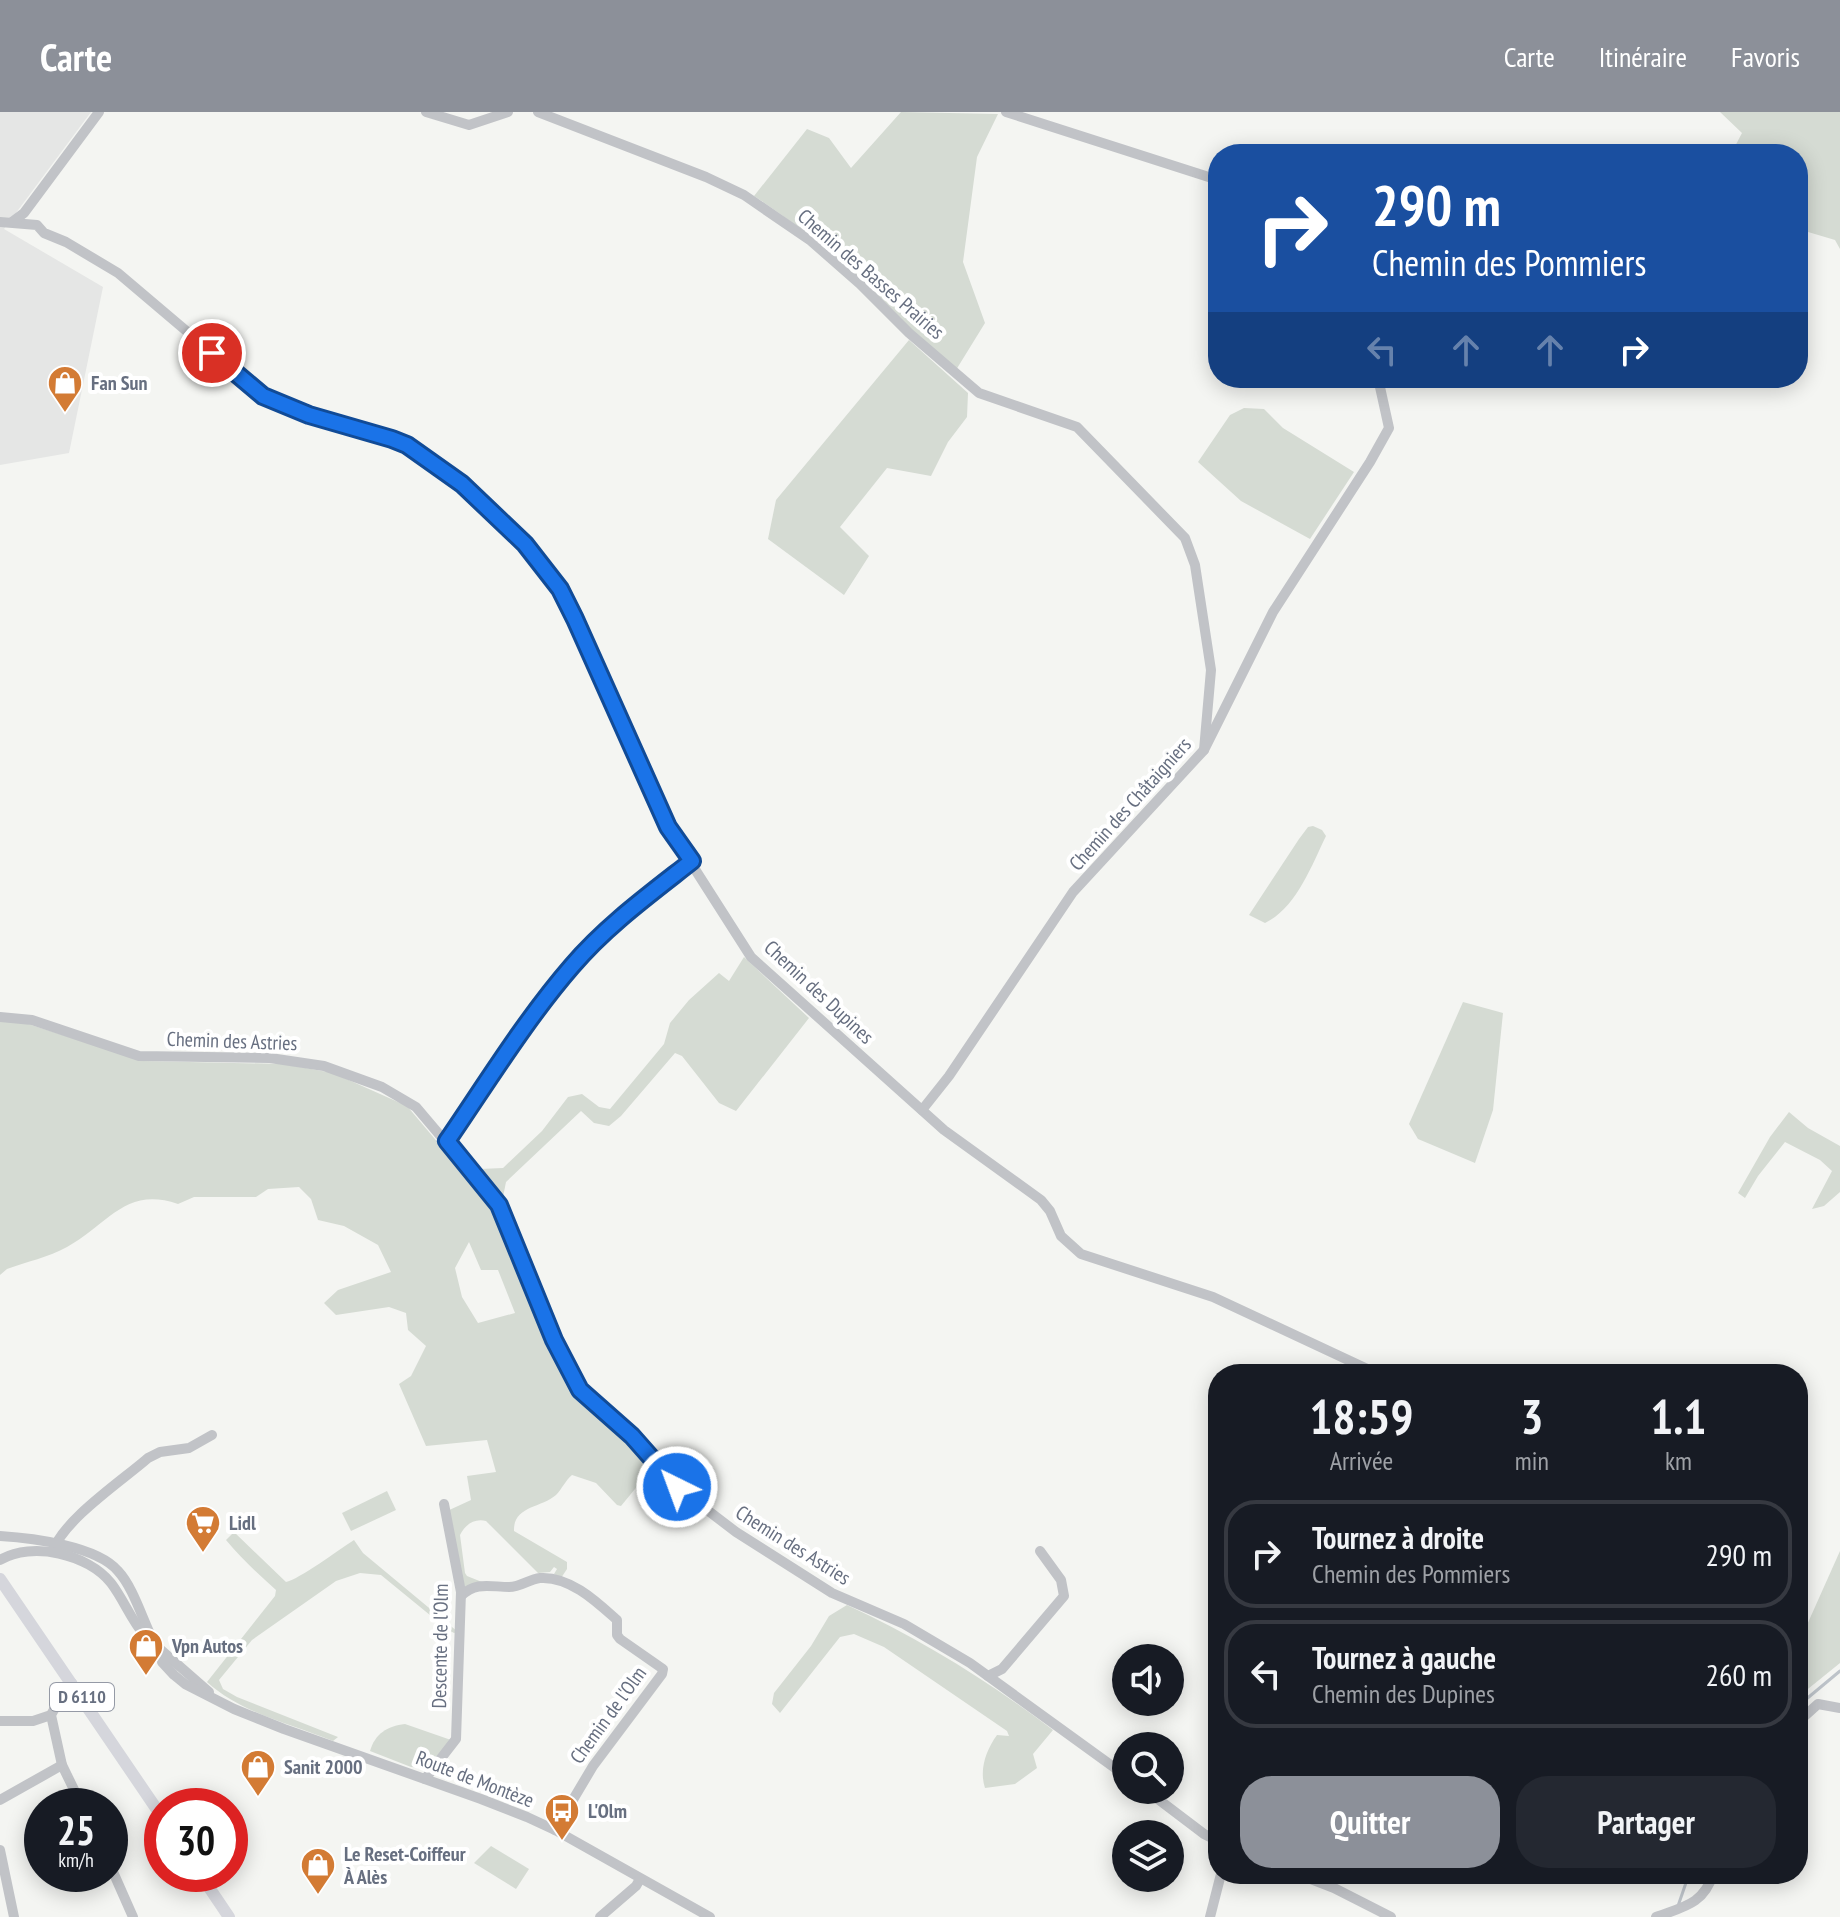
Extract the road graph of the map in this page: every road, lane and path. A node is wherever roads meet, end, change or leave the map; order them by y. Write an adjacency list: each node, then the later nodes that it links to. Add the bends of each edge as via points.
1 (99, 112): 8 (street)
2 (426, 112): 3 (street, via 469,125)
3 (508, 112)
4 (538, 112): 10 (street, Chemin des Basses Prairies, via 706,177 768,210 811,241 979,393 1077,427 1185,538 1195,565 1211,670)
5 (1006, 112): 6 (street)
6 (1208, 177)
7 (0, 222): 8 (street, Chemin des Dupines)
8 (12, 222): 11 (street, Chemin des Dupines, via 37,225 118,273 263,396 407,445 462,484 525,544 560,589 668,827)
9 (1380, 388): 10 (street, Chemin des Châtaigniers, via 1389,428 1280,601)
10 (1204, 750): 13 (street, Chemin des Châtaigniers, via 1073,892)
11 (692, 861): 13 (street, Chemin des Dupines, via 751,957); 14 (street, via 604,932 571,967)
12 (0, 1017): 14 (street, Chemin des Astries, via 32,1020 139,1056 270,1058 335,1069 416,1107)
13 (922, 1110): 15 (street, Chemin des Dupines, via 1041,1200 1061,1236 1081,1254 1213,1297)
14 (447, 1141): 24 (street, Chemin des Astries, via 499,1205 580,1390 632,1436 677,1487 832,1593 904,1624)
15 (1357, 1364)
16 (212, 1435): 19 (street, via 189,1448 148,1458 62,1533)
17 (444, 1504): 23 (street, Descente de l'Olm)
18 (0, 1536): 19 (street, Route de Montèze)
19 (54, 1548): 21 (street, Route de Montèze); 32 (street, Route de Montèze, via 103,1575 136,1626 216,1699)
20 (1040, 1551): 24 (street, via 1061,1580 1064,1596 1002,1669)
21 (0, 1560)
22 (0, 1579): 25 (main road, D 6110)
23 (461, 1596): 32 (street, Descente de l'Olm, via 456,1739); 37 (street, Chemin de l'Olm, via 483,1585 516,1586 542,1578 562,1581 606,1610 617,1620 620,1639 663,1669 593,1766)
24 (988, 1676): 31 (street, Chemin des Astries)
25 (72, 1683): 28 (street); 34 (main road, D 6110)
26 (1840, 1708): 27 (street, via 1818,1704)
27 (1808, 1713)
28 (51, 1715): 29 (street); 30 (street)
29 (0, 1721)
30 (62, 1765): 33 (street); 35 (street)
31 (1112, 1766)
32 (425, 1779): 37 (street, Route de Montèze)
33 (73, 1788)
34 (144, 1790)
35 (0, 1800)
36 (1164, 1804): 38 (street)
37 (555, 1830): 40 (street, Route de Montèze)
38 (1208, 1836)
39 (0, 1850): 46 (street)
40 (640, 1879): 49 (street); 50 (street, Route de Montèze)
41 (1218, 1884): 51 (street)
42 (1324, 1884): 52 (street)
43 (1709, 1884): 53 (street, via 1698,1899)
44 (122, 1892): 47 (street)
45 (212, 1892): 48 (main road)
46 (14, 1917)
47 (133, 1917)
48 (229, 1917)
49 (600, 1917)
50 (710, 1917)
51 (1210, 1917)
52 (1391, 1917)
53 (1656, 1917)

